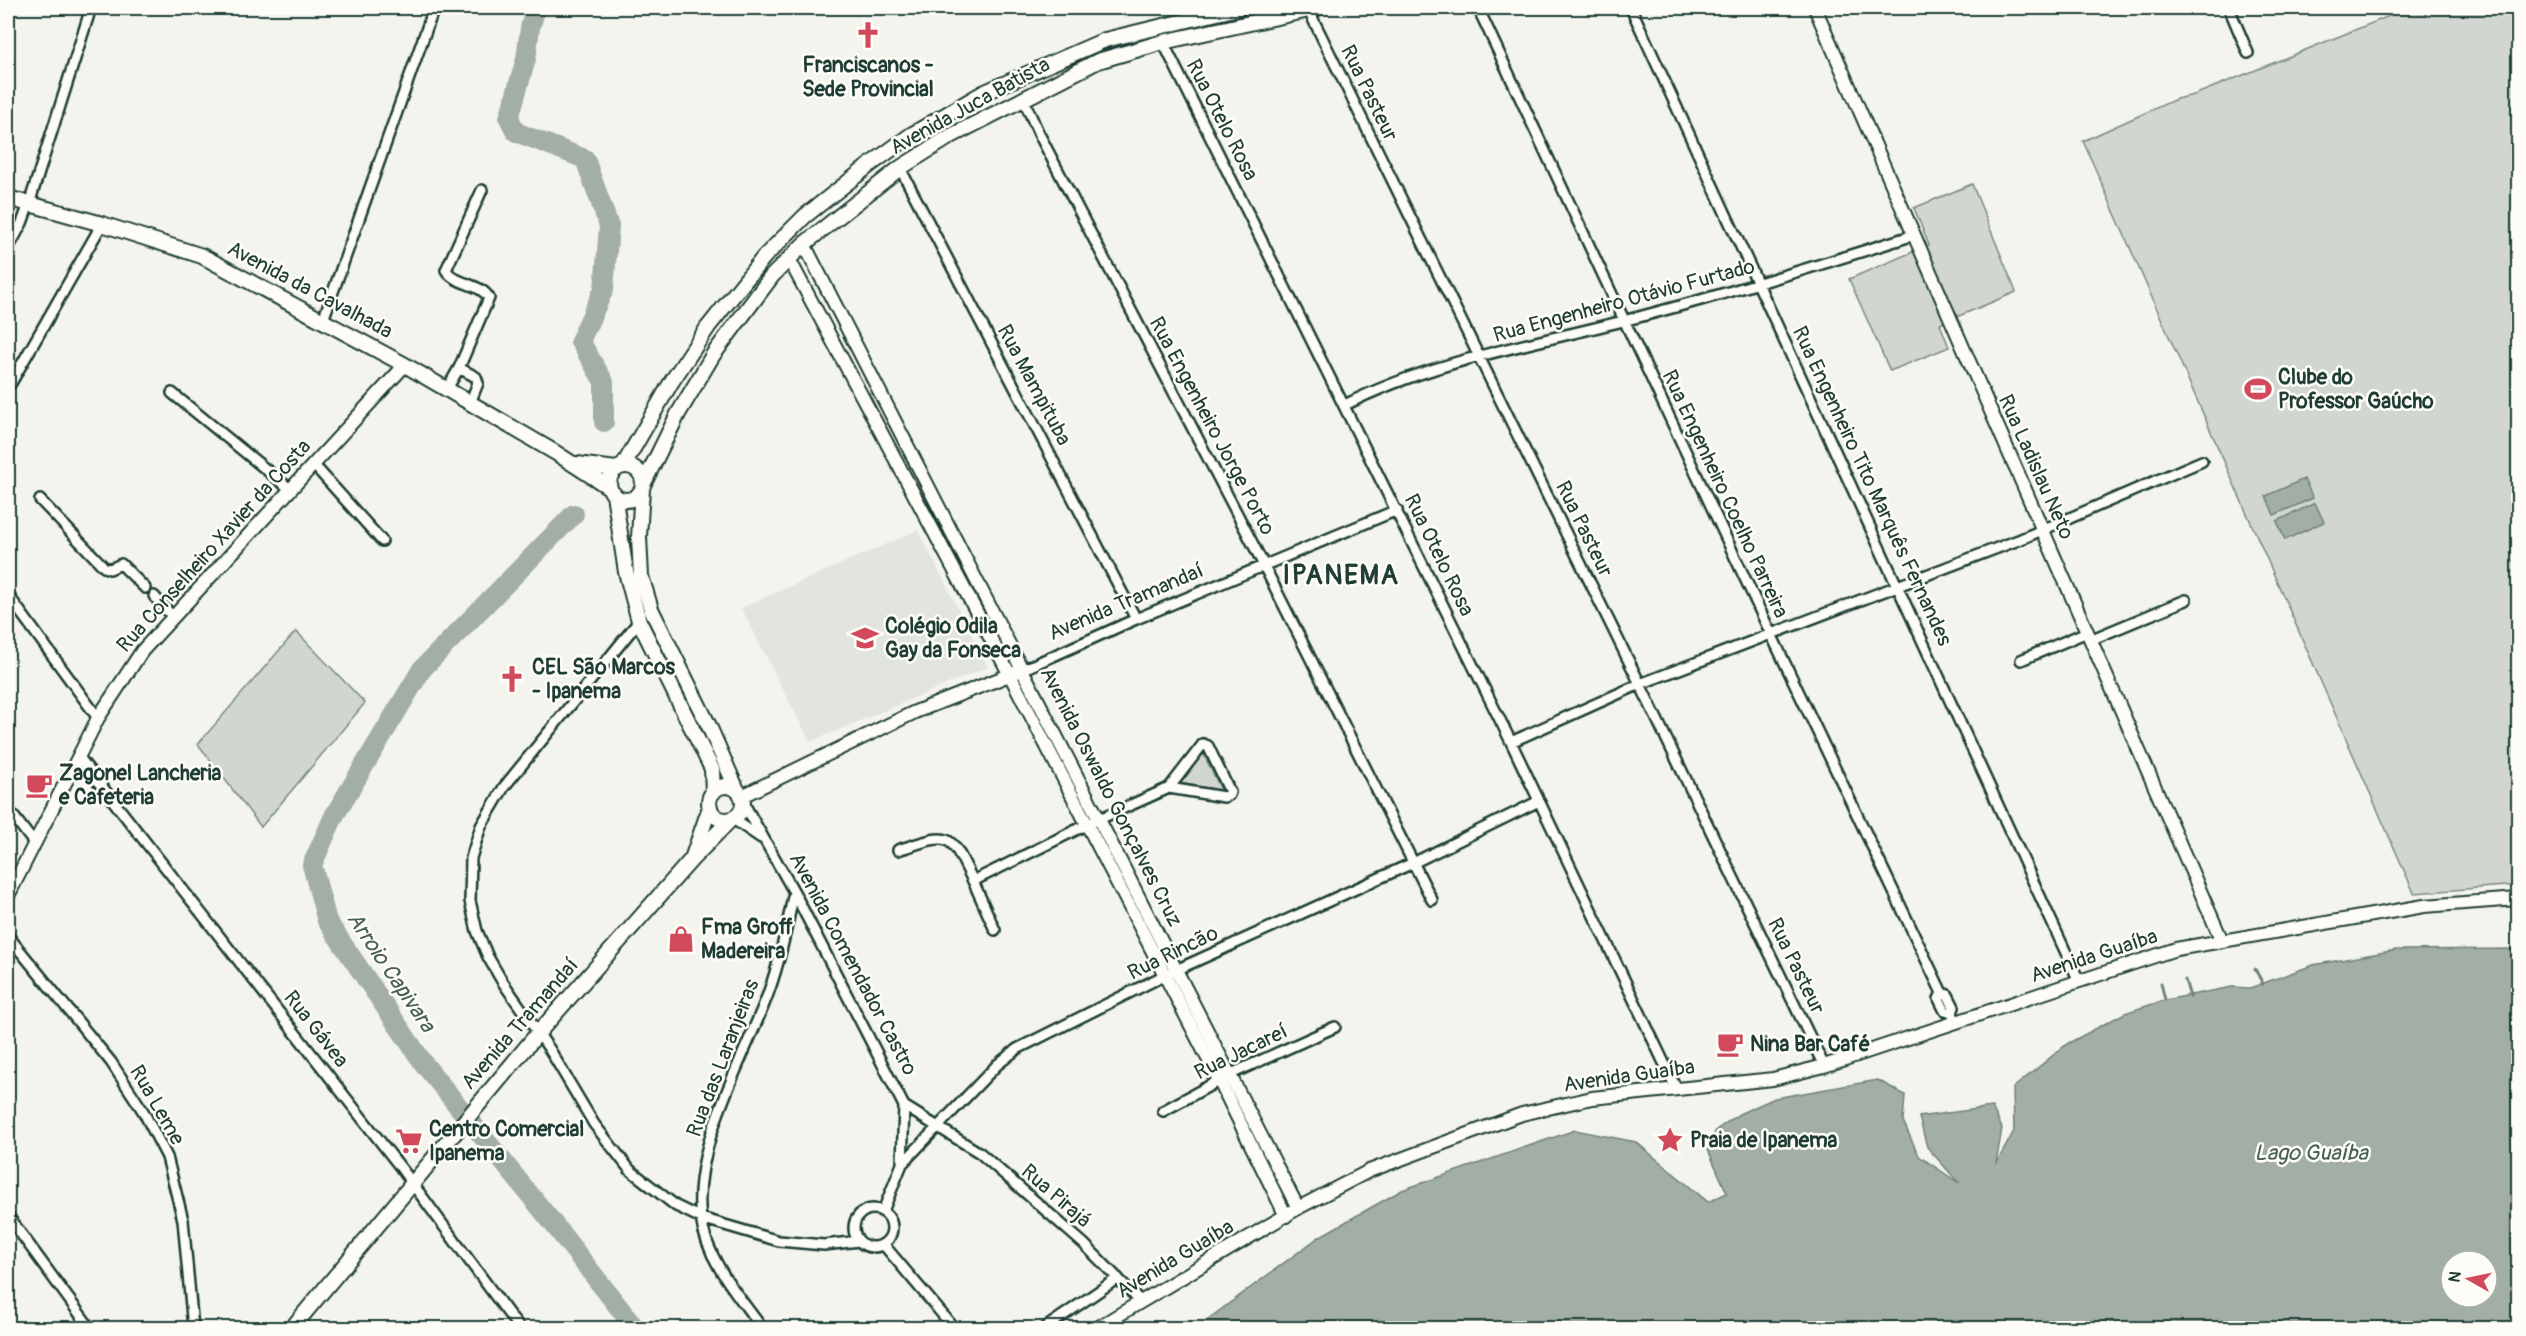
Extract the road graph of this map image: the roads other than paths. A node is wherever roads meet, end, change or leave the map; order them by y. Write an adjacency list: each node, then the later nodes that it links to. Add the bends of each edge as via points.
1 (91, 8): 15 (street)
2 (434, 8): 22 (street)
3 (1238, 8): 37 (main road, Avenida Juca Batista, via 1105,40 983,93 911,135 871,164 805,216 764,257 708,327)
4 (1313, 8): 9 (main road, Avenida Juca Batista); 24 (street, Rua Pasteur)
5 (1478, 8): 23 (street, Rua Engenheiro Coelho Parreira)
6 (1631, 8): 21 (street, Rua Engenheiro Tito Marquês Fernandes)
7 (1815, 8): 17 (street, Rua Ladislau Neto)
8 (2229, 8): 10 (street)
9 (1163, 42): 11 (main road, Avenida Juca Batista, via 1098,61); 32 (street, Rua Otelo Rosa)
10 (2248, 53)
11 (1023, 98): 12 (main road, Avenida Juca Batista); 47 (street, Rua Engenheiro Jorge Porto)
12 (900, 168): 18 (main road, Avenida Juca Batista); 54 (street, Rua Mampituba)
13 (482, 190): 26 (street, via 446,270 489,298)
14 (8, 198): 15 (main road, Avenida da Cavalhada)
15 (29, 204): 16 (main road, Avenida da Cavalhada); 19 (street)
16 (102, 224): 22 (main road, Avenida da Cavalhada, via 202,256); 27 (street)
17 (1914, 236): 21 (street, Rua Engenheiro Otávio Furtado); 44 (street, Rua Ladislau Neto)
18 (804, 244): 20 (main road, Avenida Juca Batista); 30 (street, Avenida Oswaldo Gonçalves Cruz)
19 (8, 249)
20 (789, 259): 33 (street, Avenida Oswaldo Gonçalves Cruz); 38 (main road, Avenida Juca Batista, via 713,355 678,414)
21 (1758, 284): 23 (street, Rua Engenheiro Otávio Furtado); 48 (street, Rua Engenheiro Tito Marquês Fernandes)
22 (323, 320): 25 (main road, Avenida da Cavalhada)
23 (1624, 321): 24 (street, Rua Engenheiro Otávio Furtado); 56 (street, Rua Engenheiro Coelho Parreira)
24 (1479, 357): 32 (street, Rua Engenheiro Otávio Furtado, via 1407,379); 61 (street, Rua Pasteur)
25 (405, 364): 28 (main road, Avenida da Cavalhada); 36 (street, Rua Conselheiro Xavier da Costa)
26 (459, 368): 28 (street); 31 (street, via 478,381)
27 (11, 383)
28 (447, 389): 31 (main road, Avenida da Cavalhada)
29 (172, 393): 39 (street)
30 (882, 397): 33 (street); 43 (street, Avenida Oswaldo Gonçalves Cruz)
31 (470, 403): 35 (main road, Avenida da Cavalhada)
32 (1345, 405): 42 (street, Rua Otelo Rosa)
33 (867, 406): 45 (street, Avenida Oswaldo Gonçalves Cruz)
34 (2202, 461): 44 (street)
35 (573, 463): 37 (main road, Avenida da Cavalhada); 40 (main road, Avenida da Cavalhada)
36 (313, 464): 39 (street, Rua Conselheiro Xavier da Costa); 46 (street)
37 (620, 467): 38 (main road, via 635,468 643,478); 40 (main road, via 609,481)
38 (643, 487): 40 (main road, via 632,499 619,498); 67 (main road, Avenida Comendador Castro, via 639,537 642,576 651,609)
39 (290, 489): 53 (street, Rua Conselheiro Xavier da Costa)
40 (612, 491): 55 (main road)
41 (40, 500): 49 (street, via 104,567 110,569 121,564)
42 (1397, 510): 47 (street, Avenida Tramandaí); 63 (street, Rua Otelo Rosa)
43 (949, 526): 45 (street); 59 (street, Avenida Oswaldo Gonçalves Cruz)
44 (2043, 530): 48 (street); 57 (street, Rua Ladislau Neto)
45 (934, 535): 60 (street, Avenida Oswaldo Gonçalves Cruz)
46 (382, 541)
47 (1264, 566): 54 (street, Avenida Tramandaí); 78 (street, Rua Engenheiro Jorge Porto)
48 (1899, 586): 56 (street); 89 (street, Rua Engenheiro Tito Marquês Fernandes)
49 (145, 588)
50 (8, 595): 62 (street)
51 (154, 596): 53 (street)
52 (2186, 600): 57 (street)
53 (173, 617): 62 (street, Rua Conselheiro Xavier da Costa, via 142,651)
54 (1136, 619): 59 (street, Avenida Tramandaí)
55 (639, 621): 66 (main road, via 712,769); 92 (street, via 504,787 480,826 471,858 470,901 477,931 502,981)
56 (1771, 634): 61 (street); 90 (street, Rua Engenheiro Coelho Parreira, via 1942,993 1948,995 1954,1007)
57 (2089, 636): 58 (street); 86 (street, Rua Ladislau Neto)
58 (2021, 660)
59 (1024, 669): 60 (street, Avenida Tramandaí); 72 (street, Avenida Oswaldo Gonçalves Cruz)
60 (1010, 675): 67 (street, Avenida Tramandaí, via 915,712); 73 (street, Avenida Oswaldo Gonçalves Cruz)
61 (1641, 684): 63 (street); 93 (street, Rua Pasteur)
62 (98, 718): 64 (street, Rua Conselheiro Xavier da Costa)
63 (1511, 742): 68 (street, Rua Otelo Rosa)
64 (78, 756): 75 (street, Rua Conselheiro Xavier da Costa); 101 (street, Rua Gávea)
65 (1169, 788): 65 (street, via 1224,797 1230,792 1205,744); 72 (street)
66 (713, 793): 67 (main road, via 724,786); 69 (main road)
67 (741, 796): 71 (main road, via 741,812); 74 (street, Avenida Comendador Castro)
68 (1539, 801): 78 (street, Rua Rincão); 96 (street, Rua Otelo Rosa)
69 (710, 807): 71 (main road, via 718,818); 77 (main road, Avenida Tramandaí)
70 (8, 809): 75 (street)
71 (732, 819): 74 (street, Avenida Comendador Castro); 77 (main road, Avenida Tramandaí)
72 (1099, 819): 73 (street); 87 (street, Avenida Oswaldo Gonçalves Cruz)
73 (1086, 825): 79 (street); 88 (street, Avenida Oswaldo Gonçalves Cruz)
74 (765, 842): 80 (street, Avenida Comendador Castro)
75 (34, 843): 81 (street, Rua Conselheiro Xavier da Costa)
76 (898, 850): 79 (street, via 935,838 945,839 954,843)
77 (692, 860): 92 (main road, Avenida Tramandaí)
78 (1415, 862): 83 (street, Rua Engenheiro Jorge Porto); 87 (street, Rua Rincão)
79 (973, 881): 84 (street)
80 (794, 892): 97 (street, Avenida Comendador Castro); 106 (street, Rua das Laranjeiras, via 768,992 713,1129 704,1165)
81 (8, 896)
82 (2518, 899): 86 (street, Avenida Guaíba, via 2424,906)
83 (1432, 900)
84 (995, 930)
85 (8, 936): 112 (street, Rua Leme, via 111,1062 167,1157 183,1220)
86 (2222, 941): 89 (street, Avenida Guaíba, via 2176,949)
87 (1177, 969): 88 (street, Rua Rincão); 94 (street, Avenida Oswaldo Gonçalves Cruz)
88 (1165, 975): 95 (street, Avenida Oswaldo Gonçalves Cruz); 99 (street, Rua Rincão, via 1017,1049)
89 (2079, 981): 90 (street, Avenida Guaíba)
90 (1954, 1018): 93 (street, Avenida Guaíba)
91 (1335, 1027): 94 (street, Rua Jacareí)
92 (538, 1032): 101 (main road, Avenida Tramandaí); 106 (street, via 594,1124 630,1170 676,1206)
93 (1824, 1065): 96 (street, Avenida Guaíba, via 1773,1079)
94 (1231, 1074): 95 (street, Rua Jacareí); 102 (street, Avenida Oswaldo Gonçalves Cruz)
95 (1219, 1080): 98 (street, Rua Jacareí); 105 (street, Avenida Oswaldo Gonçalves Cruz)
96 (1676, 1088): 102 (street, Avenida Guaíba, via 1592,1098 1522,1114 1369,1171)
97 (904, 1106): 99 (street, Avenida Comendador Castro); 100 (street, Avenida Comendador Castro)
98 (1163, 1111)
99 (938, 1128): 100 (street, Rua Rincão); 109 (street, Rua Pirajá, via 980,1154)
100 (902, 1164): 103 (street, Rua Rincão)
101 (412, 1184): 113 (main road, Avenida Tramandaí); 114 (street, Rua Gávea)
102 (1298, 1208): 105 (street, Avenida Guaíba)
103 (883, 1212): 107 (street, via 865,1210 858,1215 854,1233); 108 (street, via 892,1228)
104 (8, 1216): 111 (street)
105 (1286, 1216): 110 (street, Avenida Guaíba)
106 (701, 1218): 107 (street, via 778,1241 824,1245); 115 (street, Rua das Laranjeiras, via 719,1269)
107 (859, 1241): 108 (street, via 866,1246)
108 (883, 1244): 116 (street)
109 (1118, 1278): 110 (street, Rua Pirajá); 117 (street, Avenida Guaíba)
110 (1141, 1302): 118 (street, Avenida Guaíba)
111 (90, 1329)
112 (193, 1329)
113 (292, 1329)
114 (519, 1329)
115 (762, 1329)
116 (954, 1329)
117 (1045, 1329)
118 (1097, 1329)

